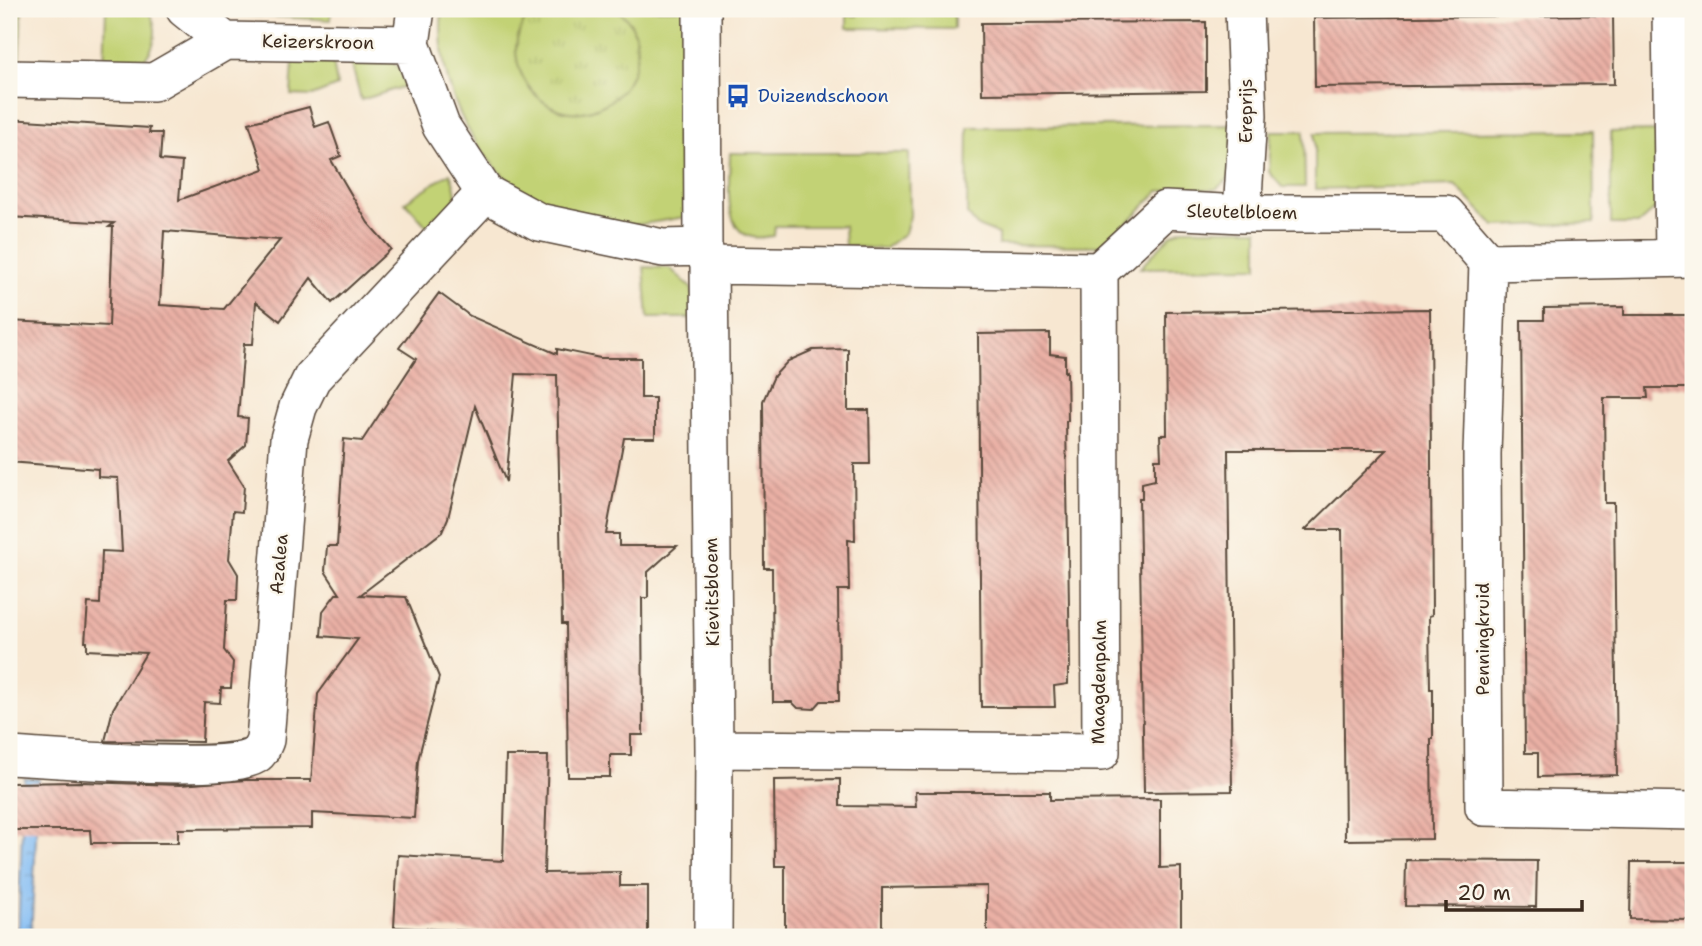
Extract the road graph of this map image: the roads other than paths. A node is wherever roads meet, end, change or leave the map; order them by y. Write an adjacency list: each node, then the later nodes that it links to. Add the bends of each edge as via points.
1 (185, 9): 6 (street)
2 (702, 9): 10 (street, Kievitsbloem)
3 (1244, 9): 9 (street, Ereprijs, via 1248,116)
4 (1671, 9): 11 (street)
5 (413, 26): 6 (street, Keizerskroon); 8 (street, via 441,126)
6 (225, 41): 7 (street, via 155,82)
7 (9, 79)
8 (485, 193): 10 (street, via 539,222); 15 (street, Azalea, via 312,378 298,407 289,439 265,740 258,754 201,765)
9 (1242, 214): 12 (street, Sleutelbloem, via 1446,214); 13 (street, Sleutelbloem, via 1165,210)
10 (706, 256): 13 (street); 14 (street, Kievitsbloem)
11 (1683, 258): 12 (street)
12 (1488, 262): 16 (street, Penningkruid, via 1482,454 1484,807)
13 (1100, 271): 14 (street, Maagdenpalm, via 1101,752)
14 (714, 749): 17 (street, Kievitsbloem)
15 (9, 756)
16 (1693, 811)
17 (713, 937)

